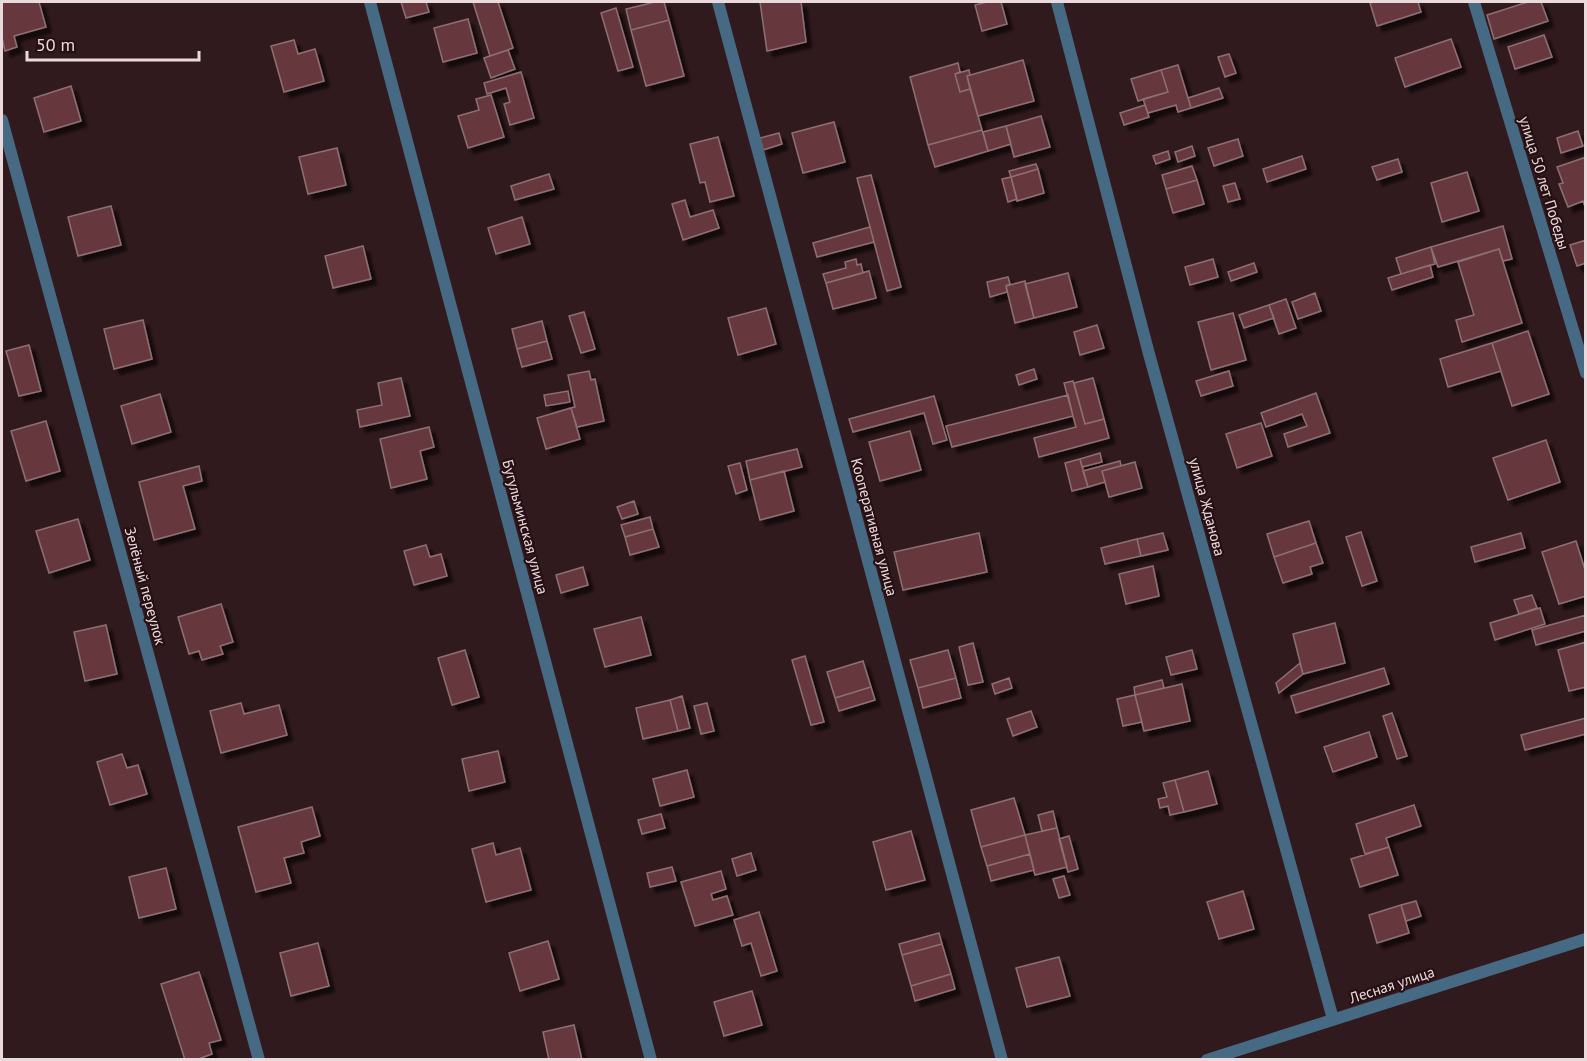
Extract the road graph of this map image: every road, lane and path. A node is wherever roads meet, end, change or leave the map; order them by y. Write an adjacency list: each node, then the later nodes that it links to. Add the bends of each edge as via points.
1 (370, 2): 10 (street, Бугульминская улица)
2 (718, 2): 11 (street, Кооперативная улица)
3 (1057, 2): 8 (street, улица Жданова, via 1149,354)
4 (1474, 2): 6 (street, улица 50 лет Победы)
5 (2, 120): 9 (street, Зелёный переулок)
6 (1586, 373)
7 (1586, 939): 8 (street, Лесная улица)
8 (1333, 1019): 12 (street, Лесная улица)
9 (259, 1059)
10 (651, 1059)
11 (1002, 1059)
12 (1207, 1059)

